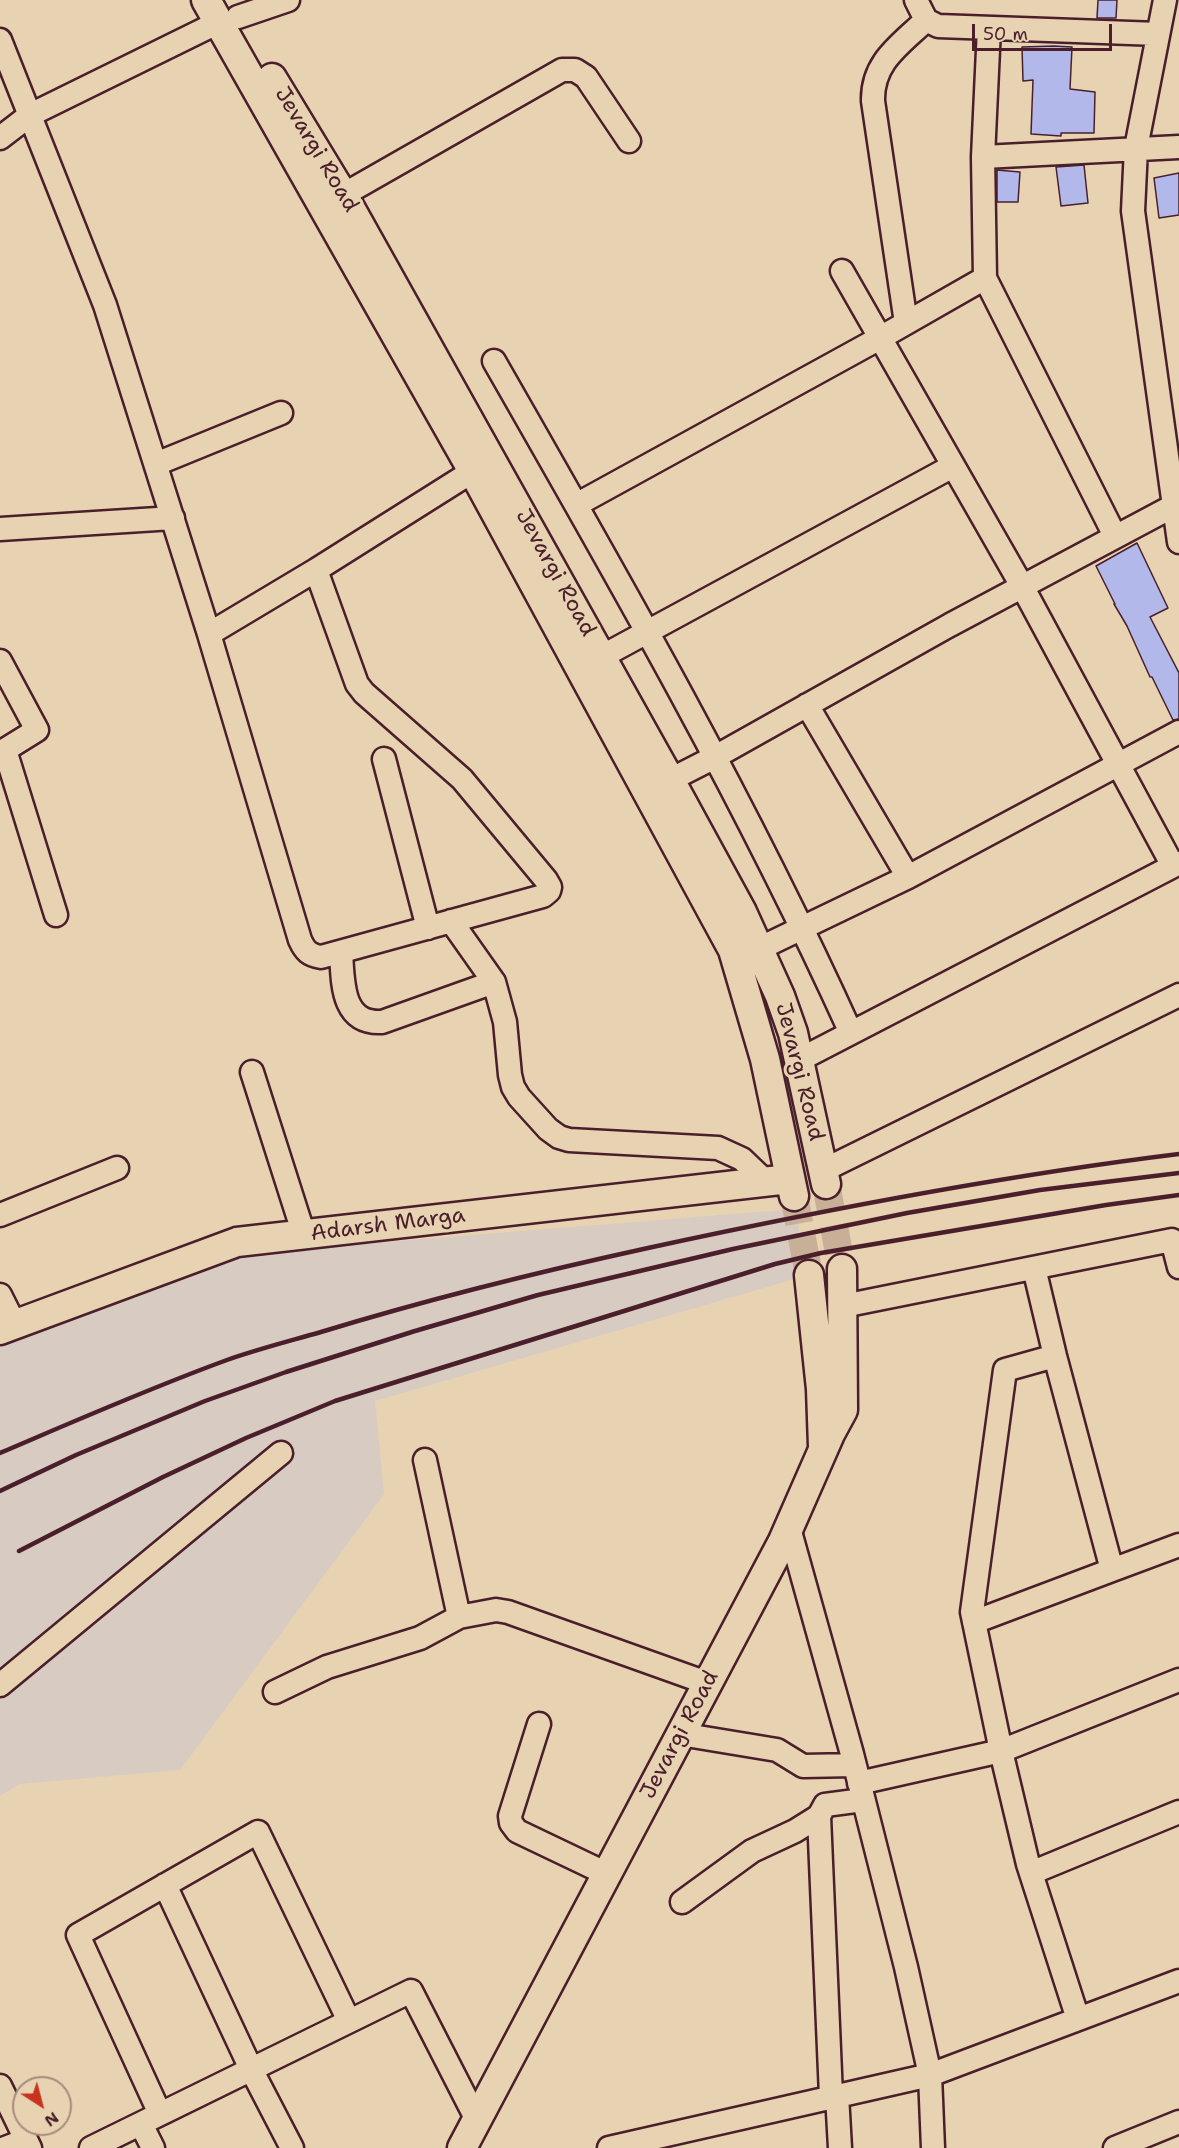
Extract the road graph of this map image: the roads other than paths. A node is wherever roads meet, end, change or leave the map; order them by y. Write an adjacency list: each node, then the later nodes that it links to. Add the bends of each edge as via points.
1 (288, 0): 4 (street)
2 (916, 0): 5 (street)
3 (1165, 0): 7 (street)
4 (223, 10): 9 (street); 15 (main road, Jevargi Road, via 261,59); 24 (main road)
5 (926, 20): 6 (street, via 938,26); 18 (street, via 886,59 873,86)
6 (989, 28): 7 (street); 14 (street)
7 (1158, 34): 13 (street)
8 (0, 40): 9 (street)
9 (30, 115): 10 (street); 22 (street, via 105,305)
10 (0, 138)
11 (629, 141): 15 (street, via 586,77 575,70 562,70)
12 (1179, 147): 13 (street)
13 (1136, 148): 14 (street); 25 (street, via 1133,211)
14 (983, 157): 17 (street)
15 (343, 195): 35 (main road, Jevargi Road)
16 (842, 272): 19 (street)
17 (985, 278): 18 (street); 29 (street)
18 (906, 323): 19 (street)
19 (880, 338): 23 (street); 26 (street)
20 (494, 361): 26 (street)
21 (281, 413): 22 (street)
22 (156, 464): 27 (street)
23 (953, 466): 32 (street); 33 (street)
24 (473, 471): 31 (street); 51 (main road, via 733,950)
25 (1176, 504): 29 (street); 30 (street)
26 (576, 505): 33 (street)
27 (173, 518): 28 (street); 34 (street)
28 (0, 529)
29 (1115, 536): 32 (street)
30 (1179, 542)
31 (316, 570): 34 (street); 47 (street, via 357,684 462,778 550,887 537,898)
32 (1022, 586): 37 (street); 42 (street)
33 (649, 632): 35 (street); 40 (street)
34 (209, 634): 50 (street, via 304,950 321,957)
35 (601, 657): 43 (main road, Jevargi Road)
36 (0, 661): 39 (street, via 37,730)
37 (807, 705): 40 (street); 45 (street)
38 (1179, 732): 42 (street)
39 (3, 752): 46 (street)
40 (715, 757): 43 (street); 48 (street)
41 (384, 759): 49 (street)
42 (1117, 765): 44 (street); 45 (street)
43 (670, 780): 51 (main road, Jevargi Road, via 728,886)
44 (1176, 865): 54 (street)
45 (908, 877): 48 (street)
46 (56, 915)
47 (451, 921): 49 (street); 52 (street)
48 (803, 927): 51 (street); 54 (street)
49 (428, 928): 50 (street)
50 (341, 952): 52 (street, via 348,1003 358,1017 369,1023 382,1022)
51 (748, 954): 55 (main road, Jevargi Road, via 780,996); 59 (main road)
52 (494, 982): 59 (street, via 505,1022 513,1087 559,1137 718,1148)
53 (1179, 995): 58 (street)
54 (851, 1033): 55 (street)
55 (799, 1060): 58 (main road, Jevargi Road)
56 (252, 1072): 61 (street)
57 (117, 1168): 60 (street)
58 (825, 1177)
59 (783, 1185): 61 (main road, Adarsh Marga)
60 (0, 1215)
61 (304, 1235): 69 (main road, Adarsh Marga, via 237,1242)
62 (1176, 1240): 63 (street); 64 (street)
63 (1179, 1267)
64 (1034, 1268): 68 (street); 70 (street)
65 (842, 1269): 68 (main road, Jevargi Road)
66 (809, 1275): 71 (main road)
67 (0, 1295): 69 (street)
68 (843, 1306): 71 (main road, Jevargi Road, via 843,1410)
69 (7, 1328)
70 (1055, 1356): 76 (street); 78 (street, via 1005,1370 972,1612)
71 (823, 1452): 74 (main road, Jevargi Road)
72 (281, 1453): 81 (street)
73 (425, 1460): 77 (street)
74 (789, 1528): 80 (main road, Jevargi Road); 86 (street)
75 (1179, 1545): 76 (street)
76 (1112, 1570): 78 (street)
77 (459, 1617): 80 (street, via 496,1610 508,1612); 82 (street, via 420,1638 327,1667)
78 (974, 1622): 85 (street)
79 (1179, 1680): 85 (street)
80 (707, 1683): 84 (main road, Jevargi Road)
81 (0, 1685)
82 (275, 1692)
83 (540, 1724): 90 (street, via 511,1823 517,1831)
84 (680, 1734): 86 (street, via 777,1750 803,1766); 90 (main road, Jevargi Road)
85 (1000, 1751): 86 (street); 89 (street)
86 (859, 1783): 88 (street, via 825,1805); 97 (street)
87 (1179, 1812): 89 (street)
88 (819, 1816): 92 (street, via 752,1851); 99 (street)
89 (1031, 1873): 94 (street)
90 (607, 1874): 101 (main road, Jevargi Road)
91 (165, 1886): 95 (street, via 258,1832); 96 (street); 100 (street, via 78,1935)
92 (682, 1902)
93 (1179, 1981): 94 (street)
94 (1078, 2019): 97 (street)
95 (349, 2021): 96 (street); 101 (street, via 411,1991)
96 (251, 2070): 100 (street); 107 (street)
97 (930, 2075): 99 (street); 111 (street)
98 (0, 2086): 103 (street)
99 (834, 2096): 109 (street); 110 (street)
100 (150, 2119): 105 (street); 106 (street)
101 (477, 2120): 108 (main road, Jevargi Road)
102 (1179, 2122): 112 (street)
103 (28, 2144): 104 (street)
104 (5, 2148)
105 (91, 2148)
106 (153, 2148)
107 (292, 2148)
108 (462, 2148)
109 (609, 2148)
110 (840, 2148)
111 (933, 2148)
112 (1115, 2148)

